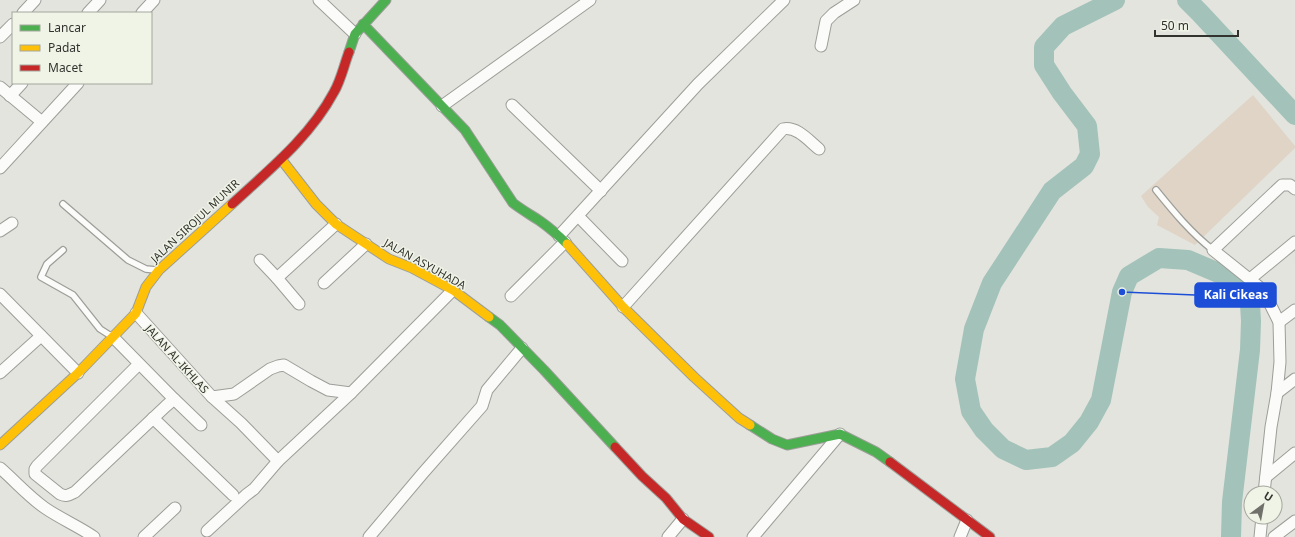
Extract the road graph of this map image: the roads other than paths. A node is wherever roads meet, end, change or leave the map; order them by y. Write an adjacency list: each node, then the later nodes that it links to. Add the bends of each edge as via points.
1 (36, 0): 9 (street)
2 (100, 0): 10 (street)
3 (154, 0): 11 (street)
4 (319, 0): 14 (street)
5 (386, 0): 12 (street, JALAN SIROJUL MUNIR)
6 (590, 0): 21 (street)
7 (784, 0): 28 (street, via 698,84)
8 (854, 0): 16 (street, via 826,21)
9 (24, 12)
10 (89, 12)
11 (143, 12)
12 (363, 24): 14 (street, JALAN SIROJUL MUNIR); 21 (street)
13 (12, 25): 15 (street)
14 (355, 34): 24 (street, JALAN SIROJUL MUNIR, via 335,91 316,122)
15 (0, 37)
16 (821, 46)
17 (19, 84): 19 (street)
18 (77, 84): 22 (street)
19 (3, 90): 22 (street)
20 (512, 105): 28 (street)
21 (442, 106): 34 (street, via 465,130 513,203)
22 (42, 122): 25 (street)
23 (819, 149): 49 (street, via 794,129 783,129)
24 (281, 159): 32 (street, JALAN ASYUHADA, via 316,204); 41 (street, JALAN SIROJUL MUNIR)
25 (0, 168)
26 (1295, 189): 38 (street, via 1290,185 1282,185)
27 (1156, 190): 38 (lane, via 1180,220)
28 (601, 191): 30 (street)
29 (63, 204): 41 (lane, via 128,260 146,269)
30 (578, 216): 34 (street); 40 (street)
31 (12, 222): 33 (street)
32 (336, 224): 36 (street, JALAN ASYUHADA); 42 (street)
33 (0, 231)
34 (562, 239): 46 (street); 49 (street)
35 (1295, 242): 43 (street)
36 (366, 244): 44 (street); 45 (street, JALAN ASYUHADA, via 389,259)
37 (63, 250): 54 (lane, via 47,264 41,278 73,295 100,329)
38 (1213, 250): 43 (street)
39 (260, 260): 42 (street)
40 (622, 261)
41 (159, 270): 51 (street, JALAN SIROJUL MUNIR, via 146,288)
42 (277, 278): 48 (street)
43 (1250, 279): 52 (street, via 1268,300)
44 (324, 283)
45 (453, 290): 55 (street, JALAN ASYUHADA, via 500,325); 60 (street)
46 (512, 296)
47 (2, 301): 53 (street)
48 (299, 304)
49 (624, 307): 66 (street, via 694,377 734,412 772,439 787,445)
50 (1295, 310): 52 (street)
51 (136, 313): 54 (street, JALAN SIROJUL MUNIR); 62 (street, JALAN AL-IKHLAS)
52 (1279, 322): 61 (street, via 1280,362)
53 (41, 336): 57 (street); 58 (street)
54 (113, 337): 56 (street); 58 (street, JALAN SIROJUL MUNIR)
55 (522, 348): 75 (street, JALAN ASYUHADA, via 642,476 666,498); 82 (street, via 487,390 482,406)
56 (139, 364): 63 (street); 64 (street, via 37,466 35,474 60,494 69,496)
57 (0, 373)
58 (78, 373): 67 (street, JALAN SIROJUL MUNIR)
59 (1295, 379): 61 (street)
60 (351, 393): 62 (street, JALAN AL-IKHLAS, via 328,390 284,365 270,369 234,394); 69 (street)
61 (1277, 393): 71 (street)
62 (212, 397): 69 (street)
63 (174, 399): 64 (street); 65 (street)
64 (153, 418): 73 (street)
65 (201, 425)
66 (840, 434): 76 (street, via 876,452); 85 (street)
67 (0, 445)
68 (1295, 453): 71 (street)
69 (278, 461): 79 (street, via 254,489)
70 (0, 468): 80 (street, via 44,507)
71 (1266, 477): 72 (street)
72 (1265, 485)
73 (233, 495)
74 (175, 508): 81 (street)
75 (683, 519): 83 (street); 84 (street, JALAN ASYUHADA)
76 (966, 520): 86 (street); 87 (street)
77 (1295, 521): 89 (street)
78 (1261, 525): 88 (street)
79 (207, 531)
80 (94, 537)
81 (144, 537)
82 (369, 537)
83 (668, 537)
84 (709, 537)
85 (753, 537)
86 (960, 537)
87 (990, 537)
88 (1260, 537)
89 (1274, 537)

